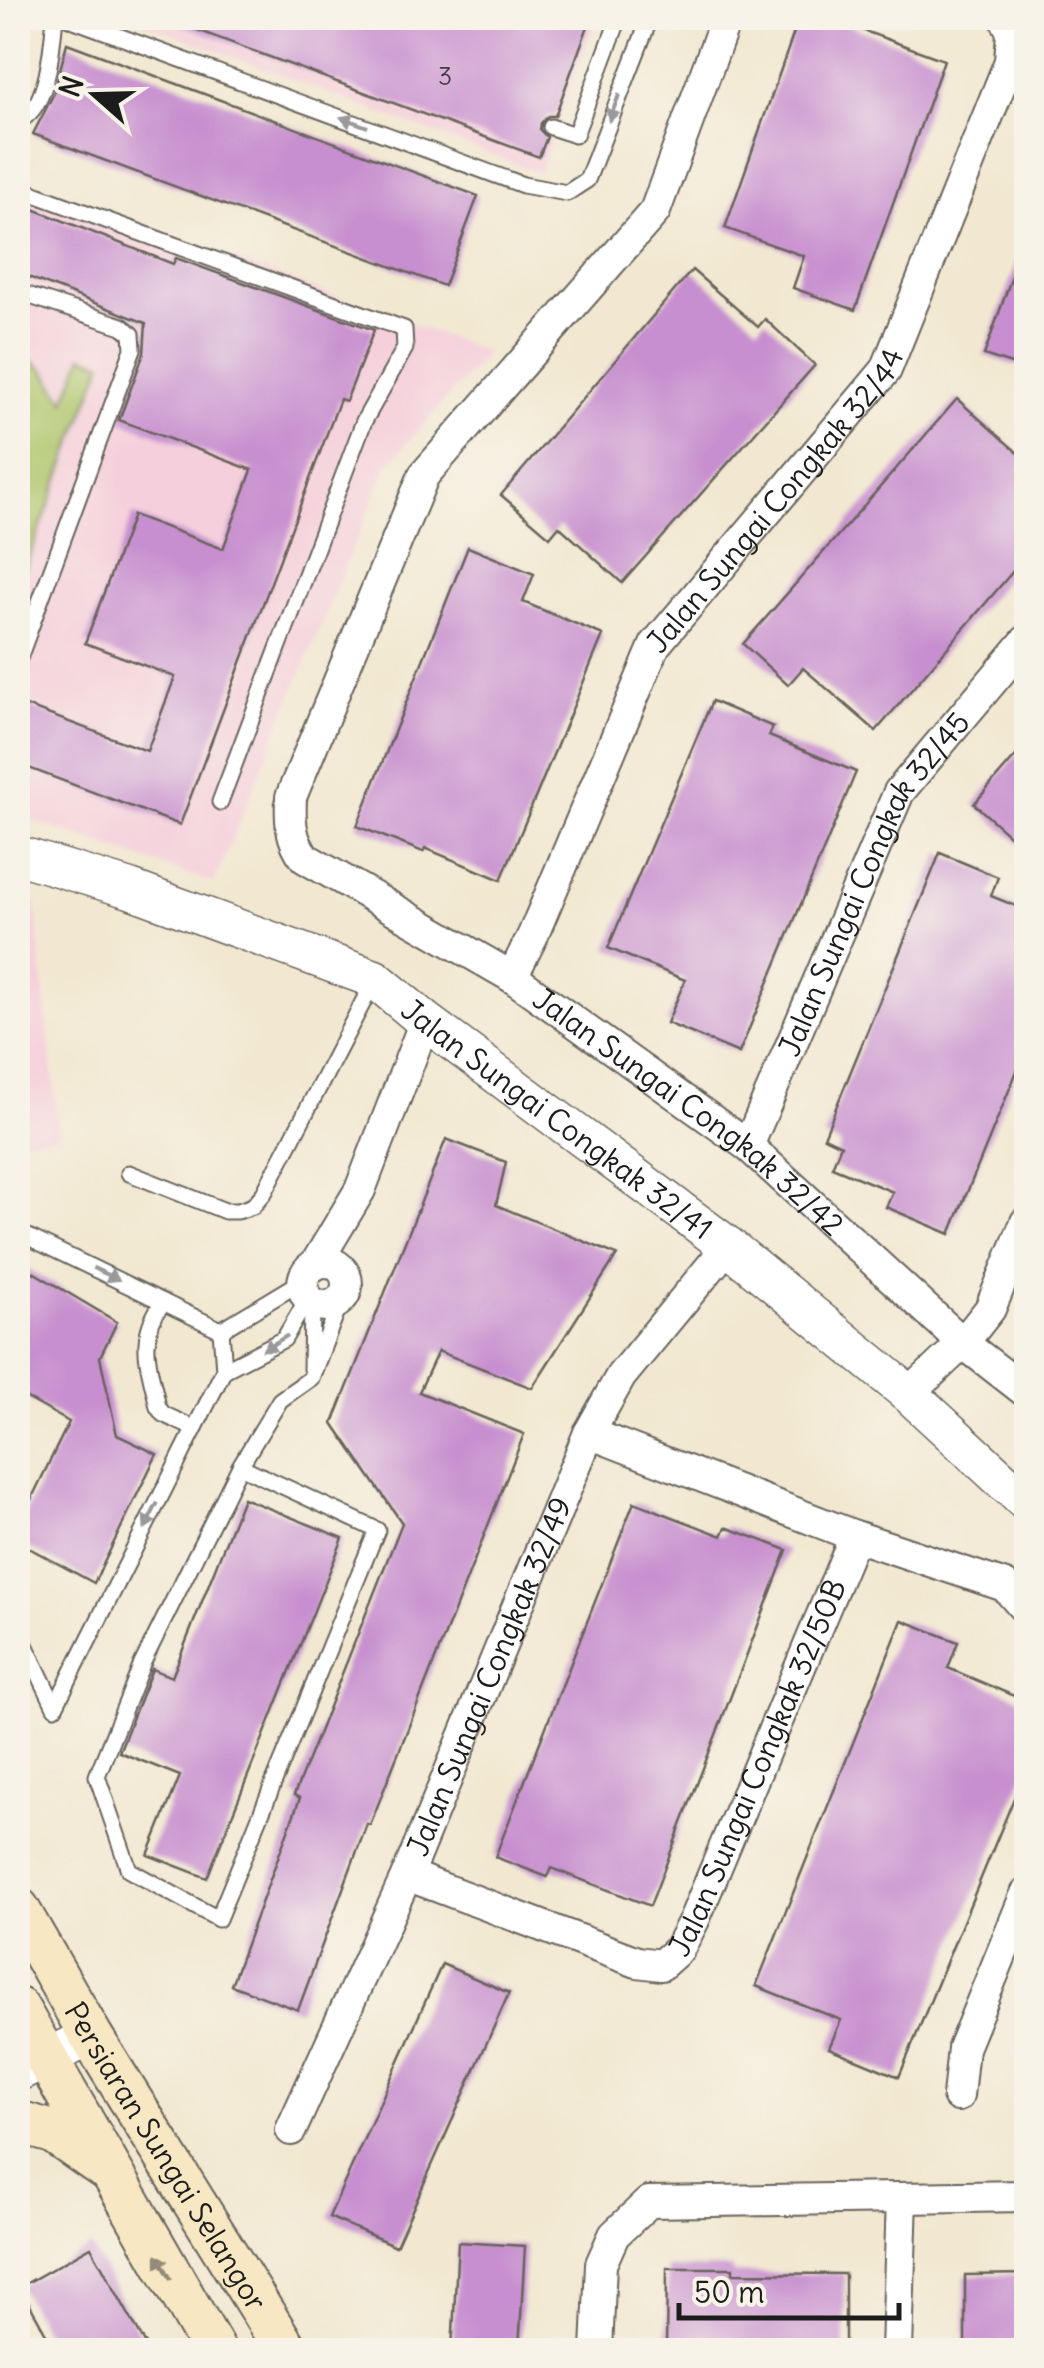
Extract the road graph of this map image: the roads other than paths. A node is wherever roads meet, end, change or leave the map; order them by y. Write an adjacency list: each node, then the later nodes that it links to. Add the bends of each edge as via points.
1 (54, 18): 7 (lane, via 48,75 30,112)
2 (70, 18): 4 (lane, one-way to 2, via 586,180 568,193 524,185)
3 (619, 18): 8 (lane, via 575,135)
4 (650, 18)
5 (726, 18): 15 (street, Jalan Sungai Congkak 32/42, via 655,211 424,475 291,797 290,824 305,858)
6 (1005, 18): 15 (street, Jalan Sungai Congkak 32/44, via 1012,32 1010,61 886,370 655,645)
7 (18, 121)
8 (550, 127)
9 (18, 188): 13 (lane, via 404,330 406,348 364,422)
10 (18, 292): 12 (lane, via 122,326 132,334 133,350)
11 (1026, 641): 18 (street, Jalan Sungai Congkak 32/45, via 899,792)
12 (18, 661)
13 (220, 802)
14 (18, 855): 16 (street, Jalan Sungai Congkak 32/41)
15 (512, 976): 18 (street, Jalan Sungai Congkak 32/42)
16 (375, 979): 17 (street, Jalan Sungai Congkak 32/41); 19 (lane, via 253,1206 226,1211)
17 (425, 1022): 22 (street, Jalan Sungai Congkak 32/41); 23 (street)
18 (748, 1146): 26 (street, Jalan Sungai Congkak 32/42)
19 (128, 1173)
20 (1026, 1222): 26 (street, via 990,1309)
21 (18, 1232): 24 (lane, one-way to 24)
22 (728, 1246): 30 (street, Jalan Sungai Congkak 32/41); 32 (street, Jalan Sungai Congkak 32/49, via 621,1376)
23 (321, 1287): 25 (lane); 27 (lane, one-way to 27, via 284,1339); 28 (lane); 28 (lane)
24 (164, 1302): 25 (lane); 31 (lane, via 144,1342 158,1407)
25 (221, 1330): 27 (lane)
26 (963, 1342): 29 (street, Jalan Sungai Congkak 32/42); 30 (street)
27 (224, 1370): 31 (lane)
28 (310, 1378): 33 (lane, via 280,1400)
29 (1026, 1392)
30 (909, 1394): 34 (street, Jalan Sungai Congkak 32/41)
31 (195, 1429): 37 (lane, one-way to 37, via 55,1707)
32 (589, 1434): 35 (street); 38 (street, Jalan Sungai Congkak 32/49)
33 (240, 1466): 33 (lane, via 142,1664 97,1776 129,1870 218,1919 376,1530)
34 (1026, 1502)
35 (855, 1536): 36 (street, via 1005,1586); 38 (street, Jalan Sungai Congkak 32/50B, via 694,1920 662,1965 638,1962)
36 (1026, 1610)
37 (18, 1630)
38 (407, 1876): 46 (street, Jalan Sungai Congkak 32/49)
39 (1026, 1894): 44 (street, via 963,2048)
40 (18, 1908): 42 (main road, Persiaran Sungai Selangor)
41 (18, 2009): 43 (main road, Persiaran Sungai Selangor)
42 (90, 2036): 43 (street); 51 (main road, Persiaran Sungai Selangor)
43 (32, 2065): 47 (main road, Persiaran Sungai Selangor)
44 (958, 2096)
45 (18, 2122): 47 (main road, via 53,2132)
46 (291, 2130)
47 (110, 2173): 50 (main road, Persiaran Sungai Selangor, one-way to 47)
48 (1026, 2196): 49 (street)
49 (902, 2198): 52 (street, via 649,2202 614,2235 601,2264); 53 (street)
50 (214, 2350)
51 (286, 2350)
52 (597, 2350)
53 (897, 2350)

